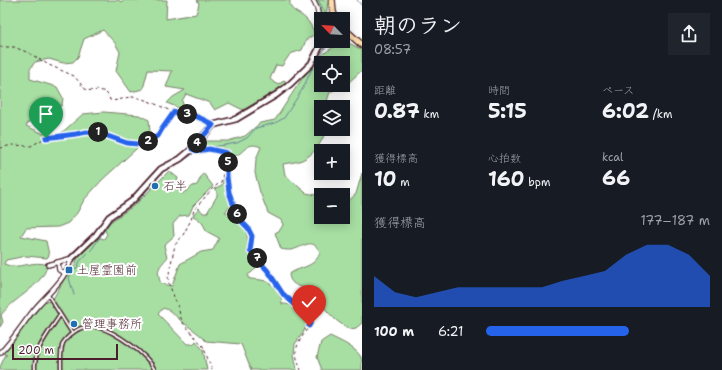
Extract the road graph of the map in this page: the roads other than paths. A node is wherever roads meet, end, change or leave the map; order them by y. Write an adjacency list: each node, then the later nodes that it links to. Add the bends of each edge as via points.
1 (313, 0): 3 (street)
2 (332, 0): 4 (main road)
3 (318, 12)
4 (333, 12)
5 (350, 34): 6 (main road)
6 (362, 45)
7 (319, 48): 9 (street, via 311,64 283,90 236,119)
8 (174, 112): 9 (street, via 183,112)
9 (213, 125): 10 (street)
10 (192, 149): 11 (lane); 12 (street, via 161,169 132,201 109,217 96,235)
11 (227, 153)
12 (71, 259): 13 (street); 15 (street)
13 (58, 262): 14 (street); 15 (street, via 59,270)
14 (48, 265)
15 (64, 273): 16 (street)
16 (48, 295): 17 (lane); 19 (street)
17 (60, 314): 18 (lane); 20 (lane, via 38,350)
18 (72, 333): 21 (lane, via 62,345); 22 (lane, via 84,327 96,326 108,331 143,355)
19 (0, 353)
20 (35, 370)
21 (61, 370)
22 (155, 370)

